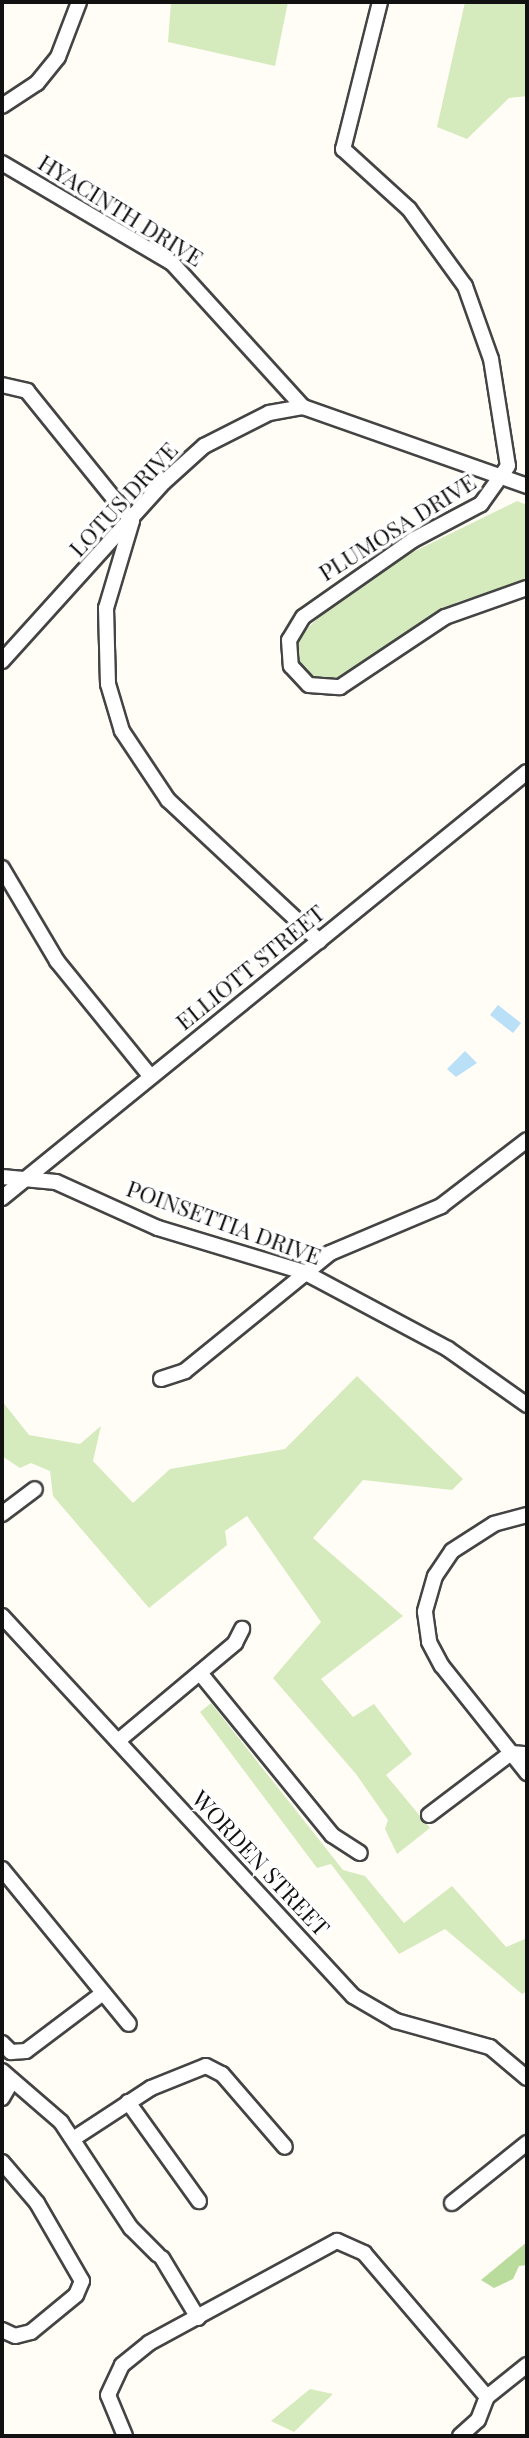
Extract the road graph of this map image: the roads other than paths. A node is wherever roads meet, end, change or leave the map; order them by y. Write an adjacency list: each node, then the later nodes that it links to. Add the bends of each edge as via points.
1 (79, 2): 3 (street, via 58,57 37,83)
2 (380, 2): 7 (street, via 343,149 409,209 465,286 496,382 508,453)
3 (2, 106)
4 (2, 163): 6 (street, HYACINTH DRIVE, via 172,263)
5 (2, 385): 9 (street, via 27,391)
6 (303, 407): 7 (street, HYACINTH DRIVE); 9 (street, LOTUS DRIVE, via 269,413 204,446)
7 (504, 477): 8 (street, HYACINTH DRIVE); 10 (street, PLUMOSA DRIVE, via 481,504 413,540 303,617 289,640 290,666 309,685 340,687 445,617)
8 (527, 486)
9 (132, 521): 11 (street, LOTUS DRIVE); 14 (street, via 113,573 105,635 108,684 122,731 168,800)
10 (527, 588)
11 (2, 662)
12 (527, 772): 14 (street, ELLIOTT STREET)
13 (2, 868): 15 (street, via 57,961)
14 (319, 941): 15 (street, ELLIOTT STREET)
15 (150, 1076): 18 (street, ELLIOTT STREET)
16 (527, 1140): 20 (street, via 441,1206 333,1251)
17 (2, 1177): 18 (street, POINSETTIA DRIVE)
18 (25, 1179): 19 (street, ELLIOTT STREET); 20 (street, POINSETTIA DRIVE, via 56,1182 158,1228)
19 (2, 1198)
20 (304, 1272): 21 (street, via 184,1371); 22 (street, POINSETTIA DRIVE, via 448,1349)
21 (161, 1379)
22 (527, 1405)
23 (35, 1489): 24 (street)
24 (2, 1514)
25 (527, 1515): 30 (street, via 494,1524 452,1552 435,1577 425,1612 429,1642 442,1666)
26 (2, 1616): 29 (street, WORDEN STREET)
27 (242, 1629): 28 (street, via 237,1642)
28 (200, 1673): 29 (street); 34 (street, via 332,1835)
29 (118, 1741): 40 (street, WORDEN STREET, via 359,2000 396,2021 483,2044)
30 (511, 1753): 31 (street); 32 (street); 33 (street)
31 (527, 1754)
32 (527, 1773)
33 (429, 1815)
34 (360, 1853)
35 (2, 1869): 36 (street)
36 (103, 1993): 37 (street); 38 (street, via 26,2051 12,2052)
37 (129, 2024)
38 (2, 2043)
39 (7, 2076): 41 (street); 43 (street, via 54,2114)
40 (527, 2078)
41 (2, 2098)
42 (128, 2102): 43 (street); 45 (street, via 170,2078 212,2067); 47 (street)
43 (73, 2139): 49 (street, via 131,2228 160,2256)
44 (527, 2143): 48 (street)
45 (285, 2147)
46 (2, 2162): 50 (street, via 37,2203 79,2271 76,2295 25,2335)
47 (199, 2201)
48 (452, 2203)
49 (198, 2318): 52 (street, via 330,2243 348,2242); 53 (street, via 149,2343 113,2373 108,2395)
50 (2, 2330)
51 (527, 2365): 52 (street)
52 (487, 2397): 54 (street, via 478,2420)
53 (125, 2436)
54 (460, 2436)

